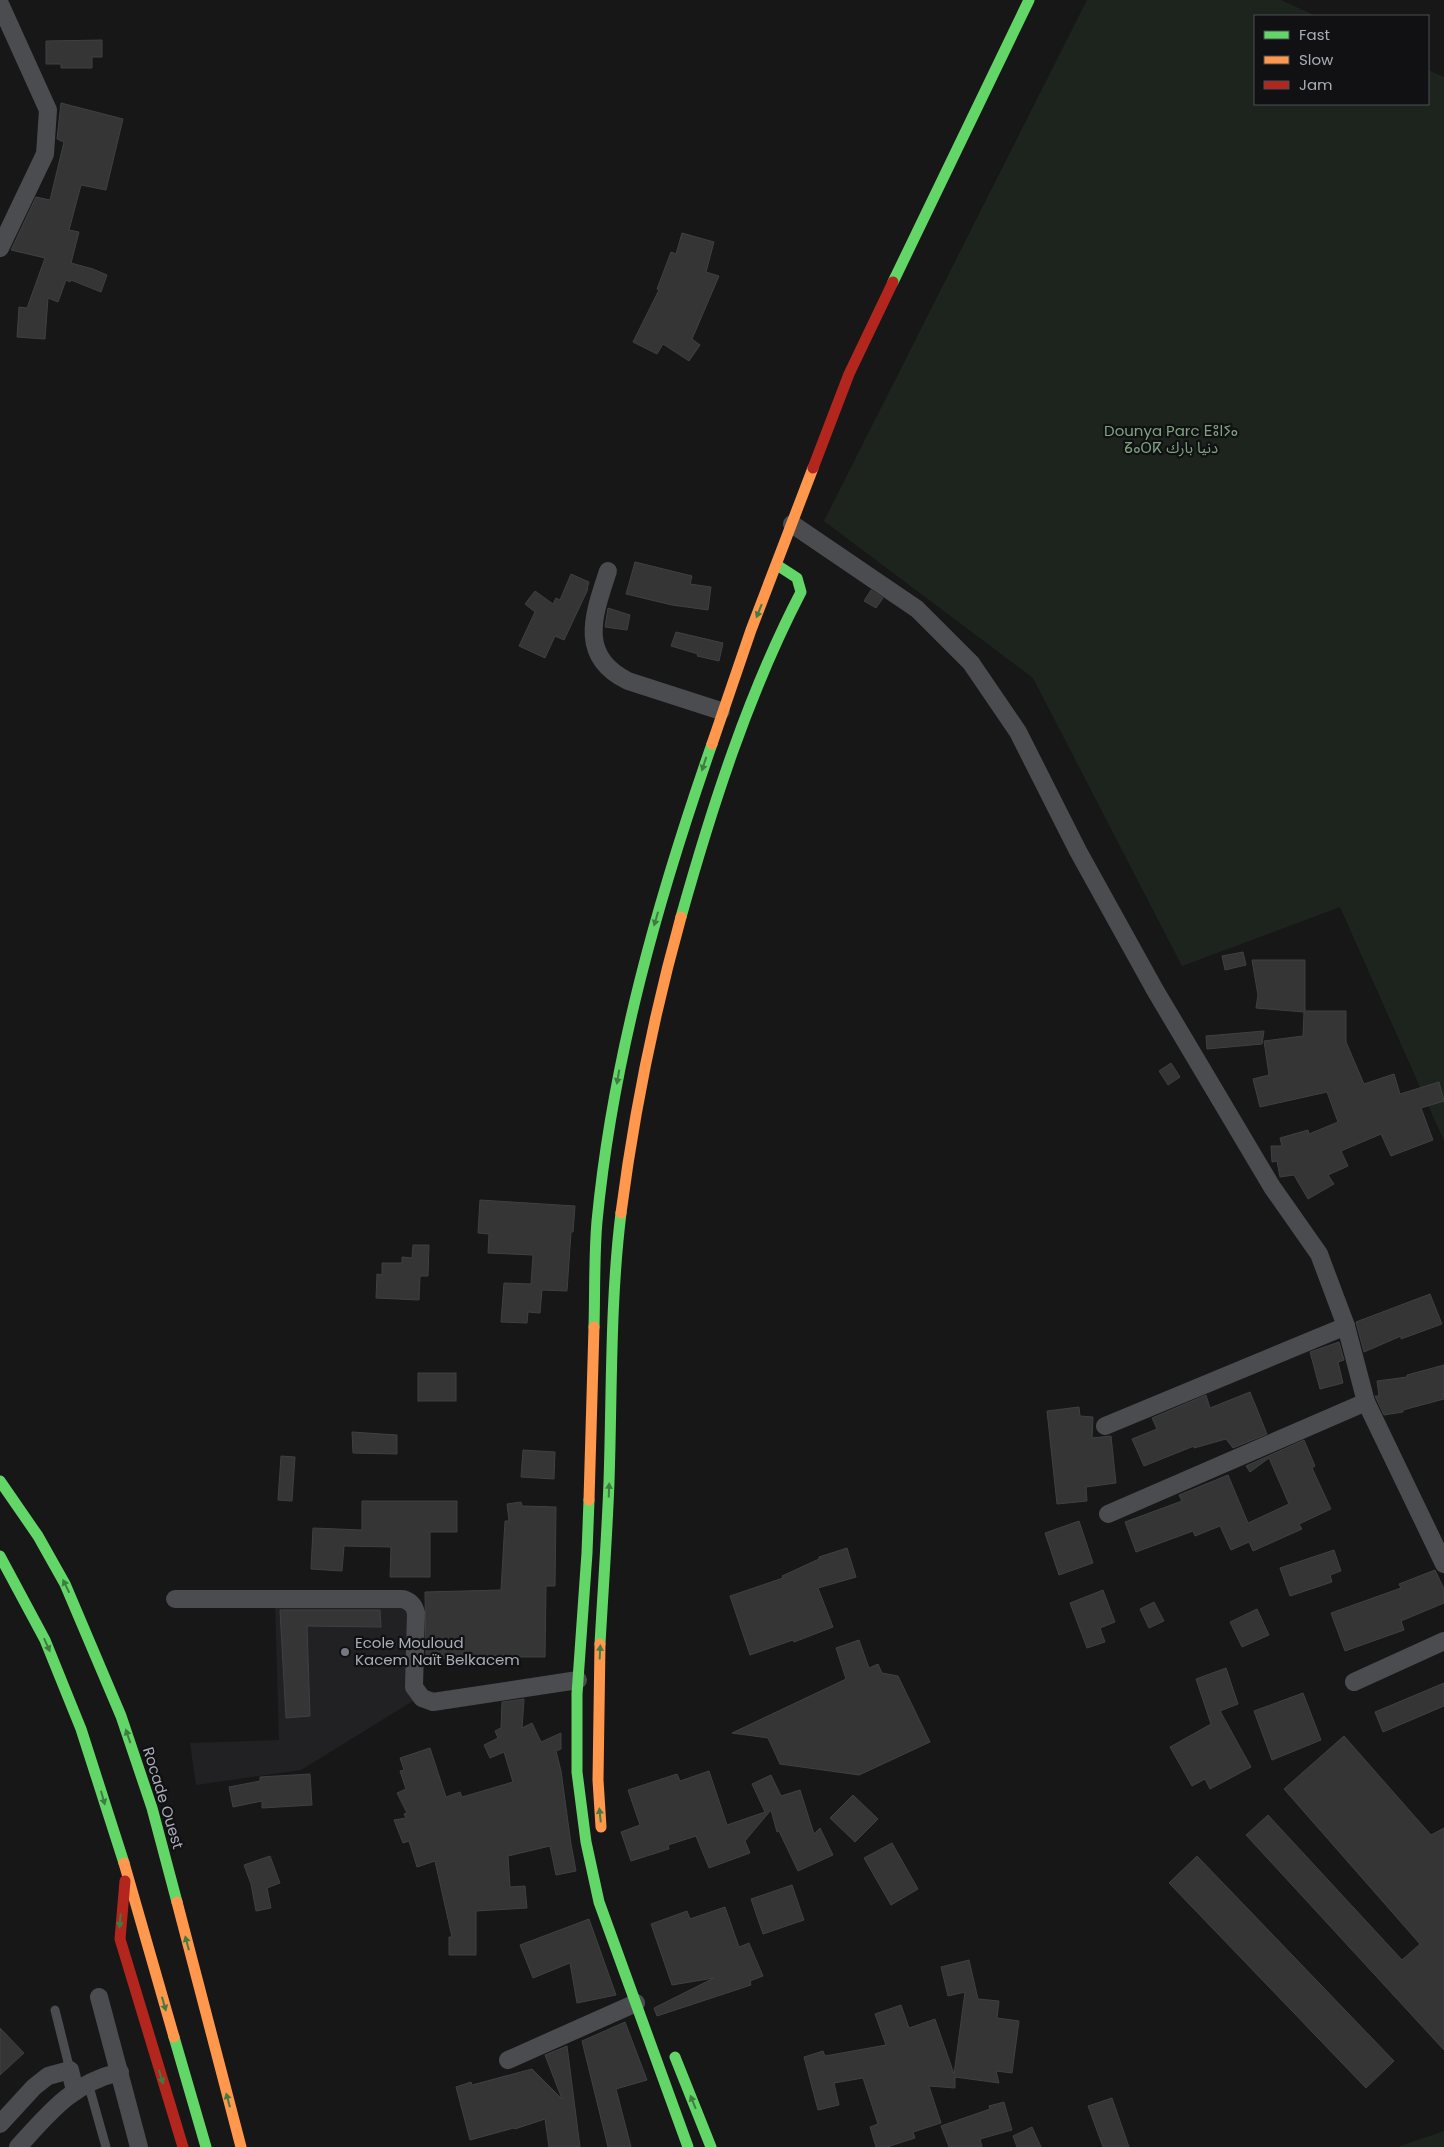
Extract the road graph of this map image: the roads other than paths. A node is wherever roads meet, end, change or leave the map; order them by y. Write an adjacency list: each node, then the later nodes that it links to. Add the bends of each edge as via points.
1 (1029, 0): 4 (main road, via 849,374)
2 (0, 4): 3 (street, via 48,110 45,154)
3 (0, 248)
4 (792, 524): 5 (main road); 8 (street, via 917,609 971,663 1018,732 1078,851 1160,998 1272,1187 1319,1254)
5 (777, 565): 7 (main road, one-way to 7); 19 (main road, one-way to 5, via 598,1780 599,1671 609,1483 612,1309 623,1194 649,1046 698,857 748,715 783,627 801,592 797,578)
6 (608, 572): 7 (street, via 592,625 595,645 604,663 628,681)
7 (721, 711): 17 (main road, one-way to 17, via 647,948 630,1015 609,1125 597,1222 587,1553)
8 (1346, 1326): 9 (street); 10 (street)
9 (1366, 1402): 12 (street); 14 (street)
10 (1105, 1426)
11 (0, 1481): 35 (main road, Rocade Ouest, one-way to 11, via 152,1808 121,1716 65,1584 38,1536)
12 (1108, 1514)
13 (0, 1556): 20 (main road, one-way to 20, via 24,1597 64,1682)
14 (1444, 1564)
15 (174, 1600): 17 (street, via 403,1599 415,1608 416,1614 414,1687 422,1698 433,1702)
16 (1444, 1641): 18 (street)
17 (578, 1680): 22 (main road, via 577,1772 586,1842 599,1902)
18 (1354, 1682)
19 (602, 1835)
20 (126, 1872): 33 (main road, one-way to 33, via 120,1939); 34 (main road, one-way to 34)
21 (99, 1997): 27 (street)
22 (636, 2003): 25 (street); 36 (main road)
23 (55, 2010): 26 (lane)
24 (670, 2045): 37 (main road, one-way to 24)
25 (508, 2060)
26 (70, 2070): 28 (street); 29 (street, via 48,2076)
27 (120, 2072): 28 (street); 32 (street)
28 (81, 2086): 30 (street, via 62,2100); 31 (lane)
29 (0, 2124)
30 (18, 2147)
31 (106, 2147)
32 (139, 2147)
33 (183, 2147)
34 (206, 2147)
35 (241, 2147)
36 (688, 2147)
37 (711, 2147)

